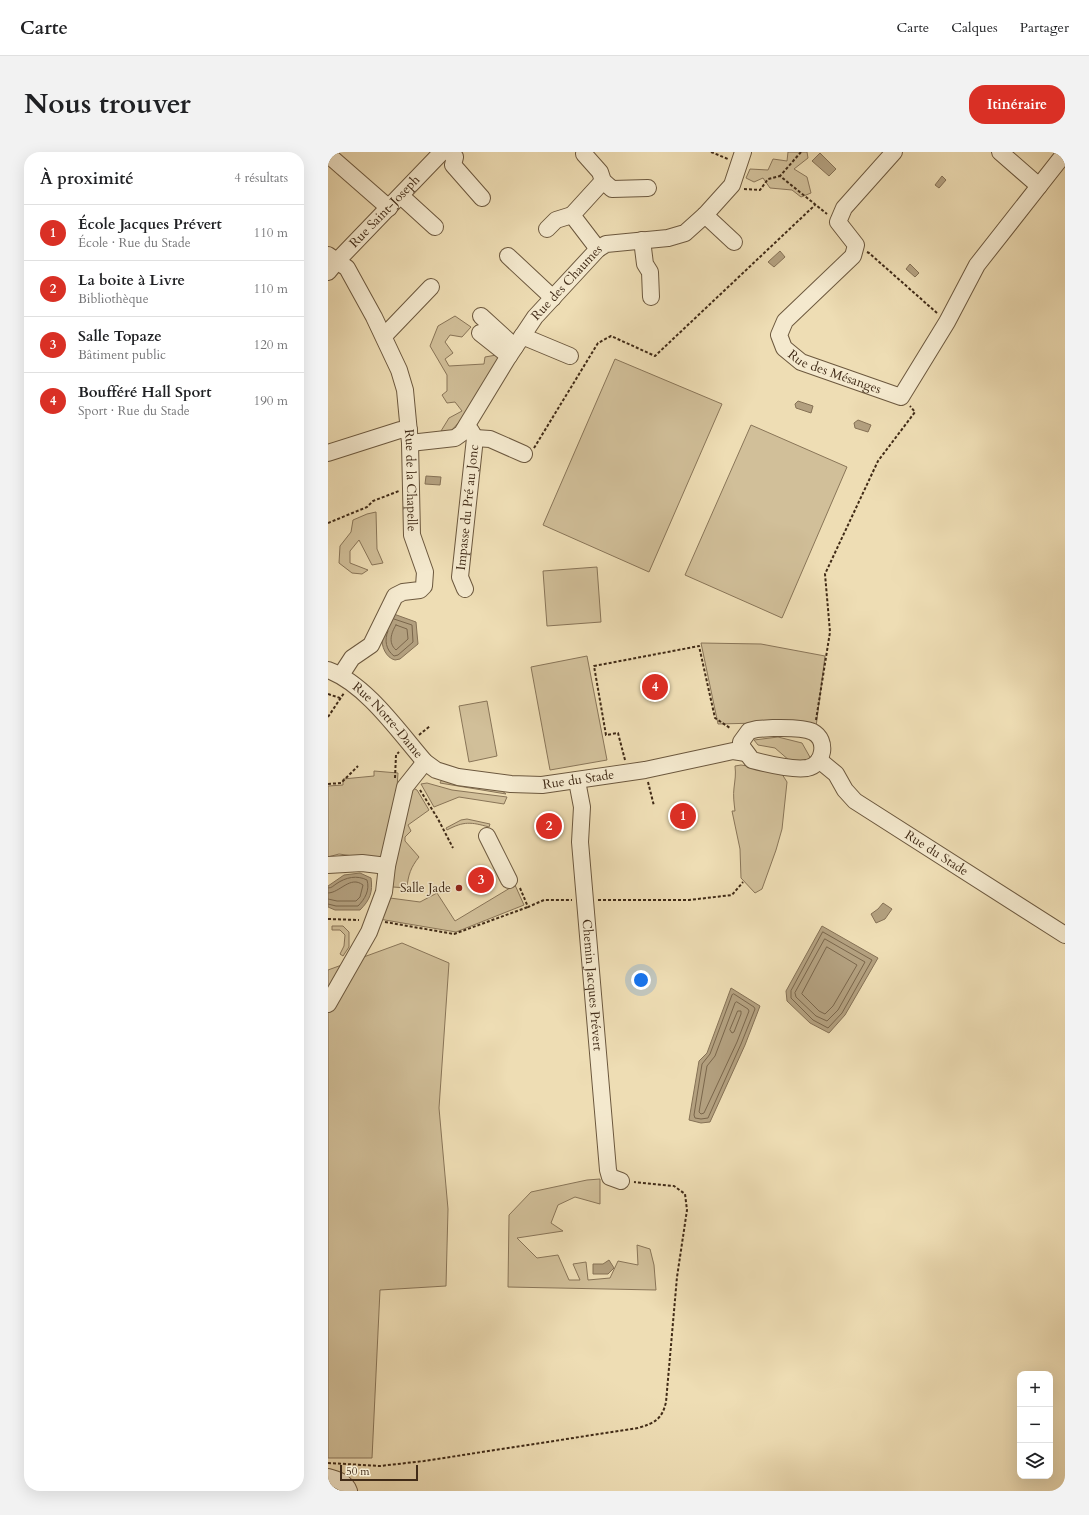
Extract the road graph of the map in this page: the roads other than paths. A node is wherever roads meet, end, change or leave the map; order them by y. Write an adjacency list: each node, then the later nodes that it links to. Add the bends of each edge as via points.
1 (894, 152): 10 (street, Rue des Mésanges, via 844,208 838,222 856,245 853,256 785,321 779,335 784,348 801,362 901,396 947,322 978,265)
2 (1000, 152): 10 (street)
3 (439, 153): 12 (street, via 455,157 453,165); 13 (street, Rue Saint-Joseph)
4 (1065, 153): 10 (street)
5 (584, 154): 9 (street, via 600,172)
6 (741, 158): 15 (street, Rue des Chaumes, via 732,185)
7 (333, 159): 13 (street)
8 (363, 180): 13 (street, via 376,191 382,189)
9 (603, 181): 11 (street, via 612,189); 14 (street)
10 (1039, 186)
11 (648, 188)
12 (482, 198)
13 (395, 202): 16 (street); 22 (street, Rue Saint-Joseph)
14 (572, 215): 17 (street, via 556,220); 20 (street)
15 (705, 216): 18 (street, Rue des Chaumes, via 685,233 668,238); 19 (street)
16 (435, 227)
17 (547, 229)
18 (642, 240): 20 (street, Rue des Chaumes, via 606,244); 25 (street, via 645,264 650,272)
19 (734, 242)
20 (598, 249): 24 (street, Rue des Chaumes)
21 (508, 256): 24 (street)
22 (331, 263): 28 (street, Rue de la Chapelle, via 347,268)
23 (431, 287): 28 (street)
24 (553, 298): 29 (street, Rue des Chaumes, via 535,317)
25 (647, 302)
26 (481, 316): 29 (street)
27 (480, 333): 29 (street)
28 (384, 336): 32 (street, Rue de la Chapelle, via 405,390)
29 (516, 347): 30 (street); 31 (street, Rue des Chaumes)
30 (570, 356)
31 (471, 432): 32 (street, Rue des Chaumes, via 455,438); 34 (street); 35 (street, Impasse du Pré au Jonc, via 460,577)
32 (409, 436): 33 (street, Rue des Chaumes, via 400,430); 36 (street, Rue de la Chapelle, via 412,535 425,572 424,586 420,590 403,592 395,596 371,645 352,658)
33 (328, 454)
34 (524, 454)
35 (464, 590)
36 (340, 676): 39 (street, Rue Notre-Dame, via 373,701)
37 (740, 749): 38 (street, via 752,760 800,768 809,767); 38 (street, via 749,731 786,728 812,732 819,737 822,752); 40 (street, Rue du Stade, via 645,770)
38 (819, 760): 45 (street, Rue du Stade, via 836,774 855,801)
39 (425, 762): 40 (street, Rue du Stade, via 436,770 480,781 542,785); 43 (street, via 401,782)
40 (577, 781): 47 (street, Chemin Jacques Prévert, via 582,807 580,842 608,1170 610,1177)
41 (487, 836): 44 (street)
42 (328, 865): 43 (street, via 362,863)
43 (387, 866): 46 (street, via 384,892 369,932)
44 (509, 880)
45 (1065, 935)
46 (328, 1004)
47 (621, 1181)
48 (328, 1477): 49 (street, via 341,1481)
49 (350, 1491)

